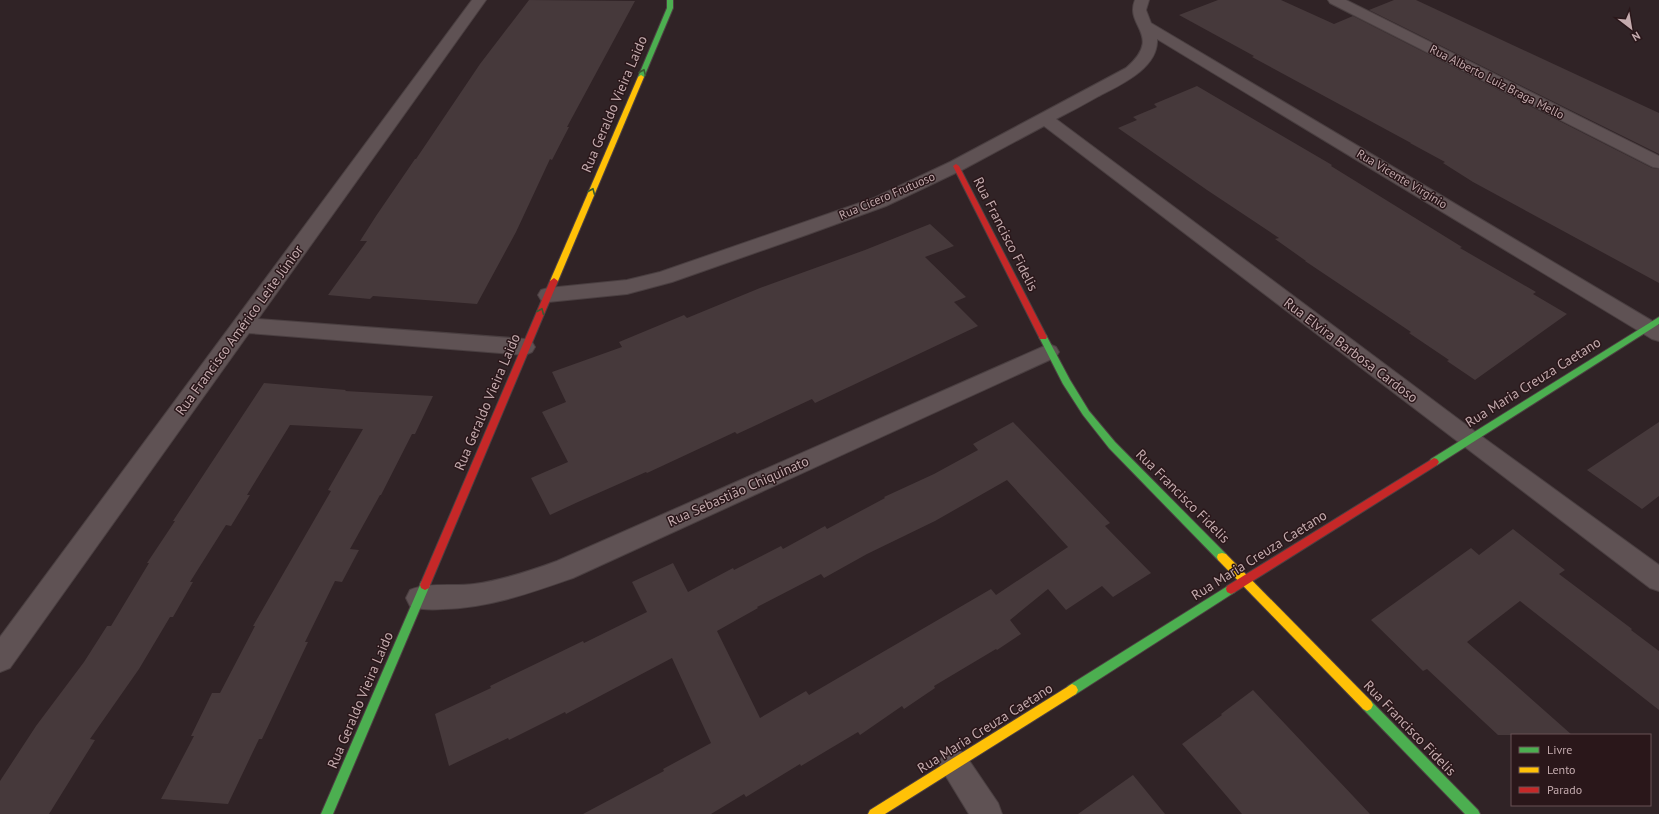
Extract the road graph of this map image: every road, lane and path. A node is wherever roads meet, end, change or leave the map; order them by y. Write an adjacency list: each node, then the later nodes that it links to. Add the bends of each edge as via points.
1 (479, 0): 10 (street, Rua Francisco Américo Leite Júnior)
2 (670, 0): 9 (street, Rua Geraldo Vieira Laido, one-way to 2, via 670,8)
3 (1142, 0): 5 (street, Rua Cícero Frutuoso, via 1139,10)
4 (1335, 0): 7 (street, Rua Alberto Luiz Braga Mello)
5 (1145, 25): 6 (street, Rua Cícero Frutuoso, via 1150,36 1149,47 1138,66 1127,75); 11 (street, Rua Vicente Virgínio)
6 (1045, 119): 8 (street, Rua Cícero Frutuoso); 14 (street, Rua Elvira Barbosa Cardoso)
7 (1659, 163)
8 (956, 166): 9 (street, Rua Cícero Frutuoso, via 880,202 665,277 627,287); 13 (street, Rua Francisco Fidelis)
9 (548, 294): 12 (street, Rua Geraldo Vieira Laido, one-way to 9)
10 (243, 325): 12 (street); 18 (street, Rua Francisco Américo Leite Júnior)
11 (1655, 327): 14 (street, Rua Maria Creuza Caetano)
12 (525, 347): 17 (street, Rua Geraldo Vieira Laido)
13 (1049, 352): 15 (street, Rua Francisco Fidelis, via 1086,414 1112,445); 17 (street, Rua Sebastião Chiquinato, via 564,570 492,592 455,598)
14 (1469, 439): 15 (street, Rua Maria Creuza Caetano); 16 (street, Rua Elvira Barbosa Cardoso)
15 (1245, 580): 19 (street, Rua Maria Creuza Caetano); 23 (street, Rua Francisco Fidelis)
16 (1659, 580)
17 (419, 598): 20 (street, Rua Geraldo Vieira Laido)
18 (0, 659)
19 (954, 764): 21 (street, Rua Maria Creuza Caetano); 22 (street)
20 (327, 814)
21 (874, 814)
22 (987, 814)
23 (1474, 814)

